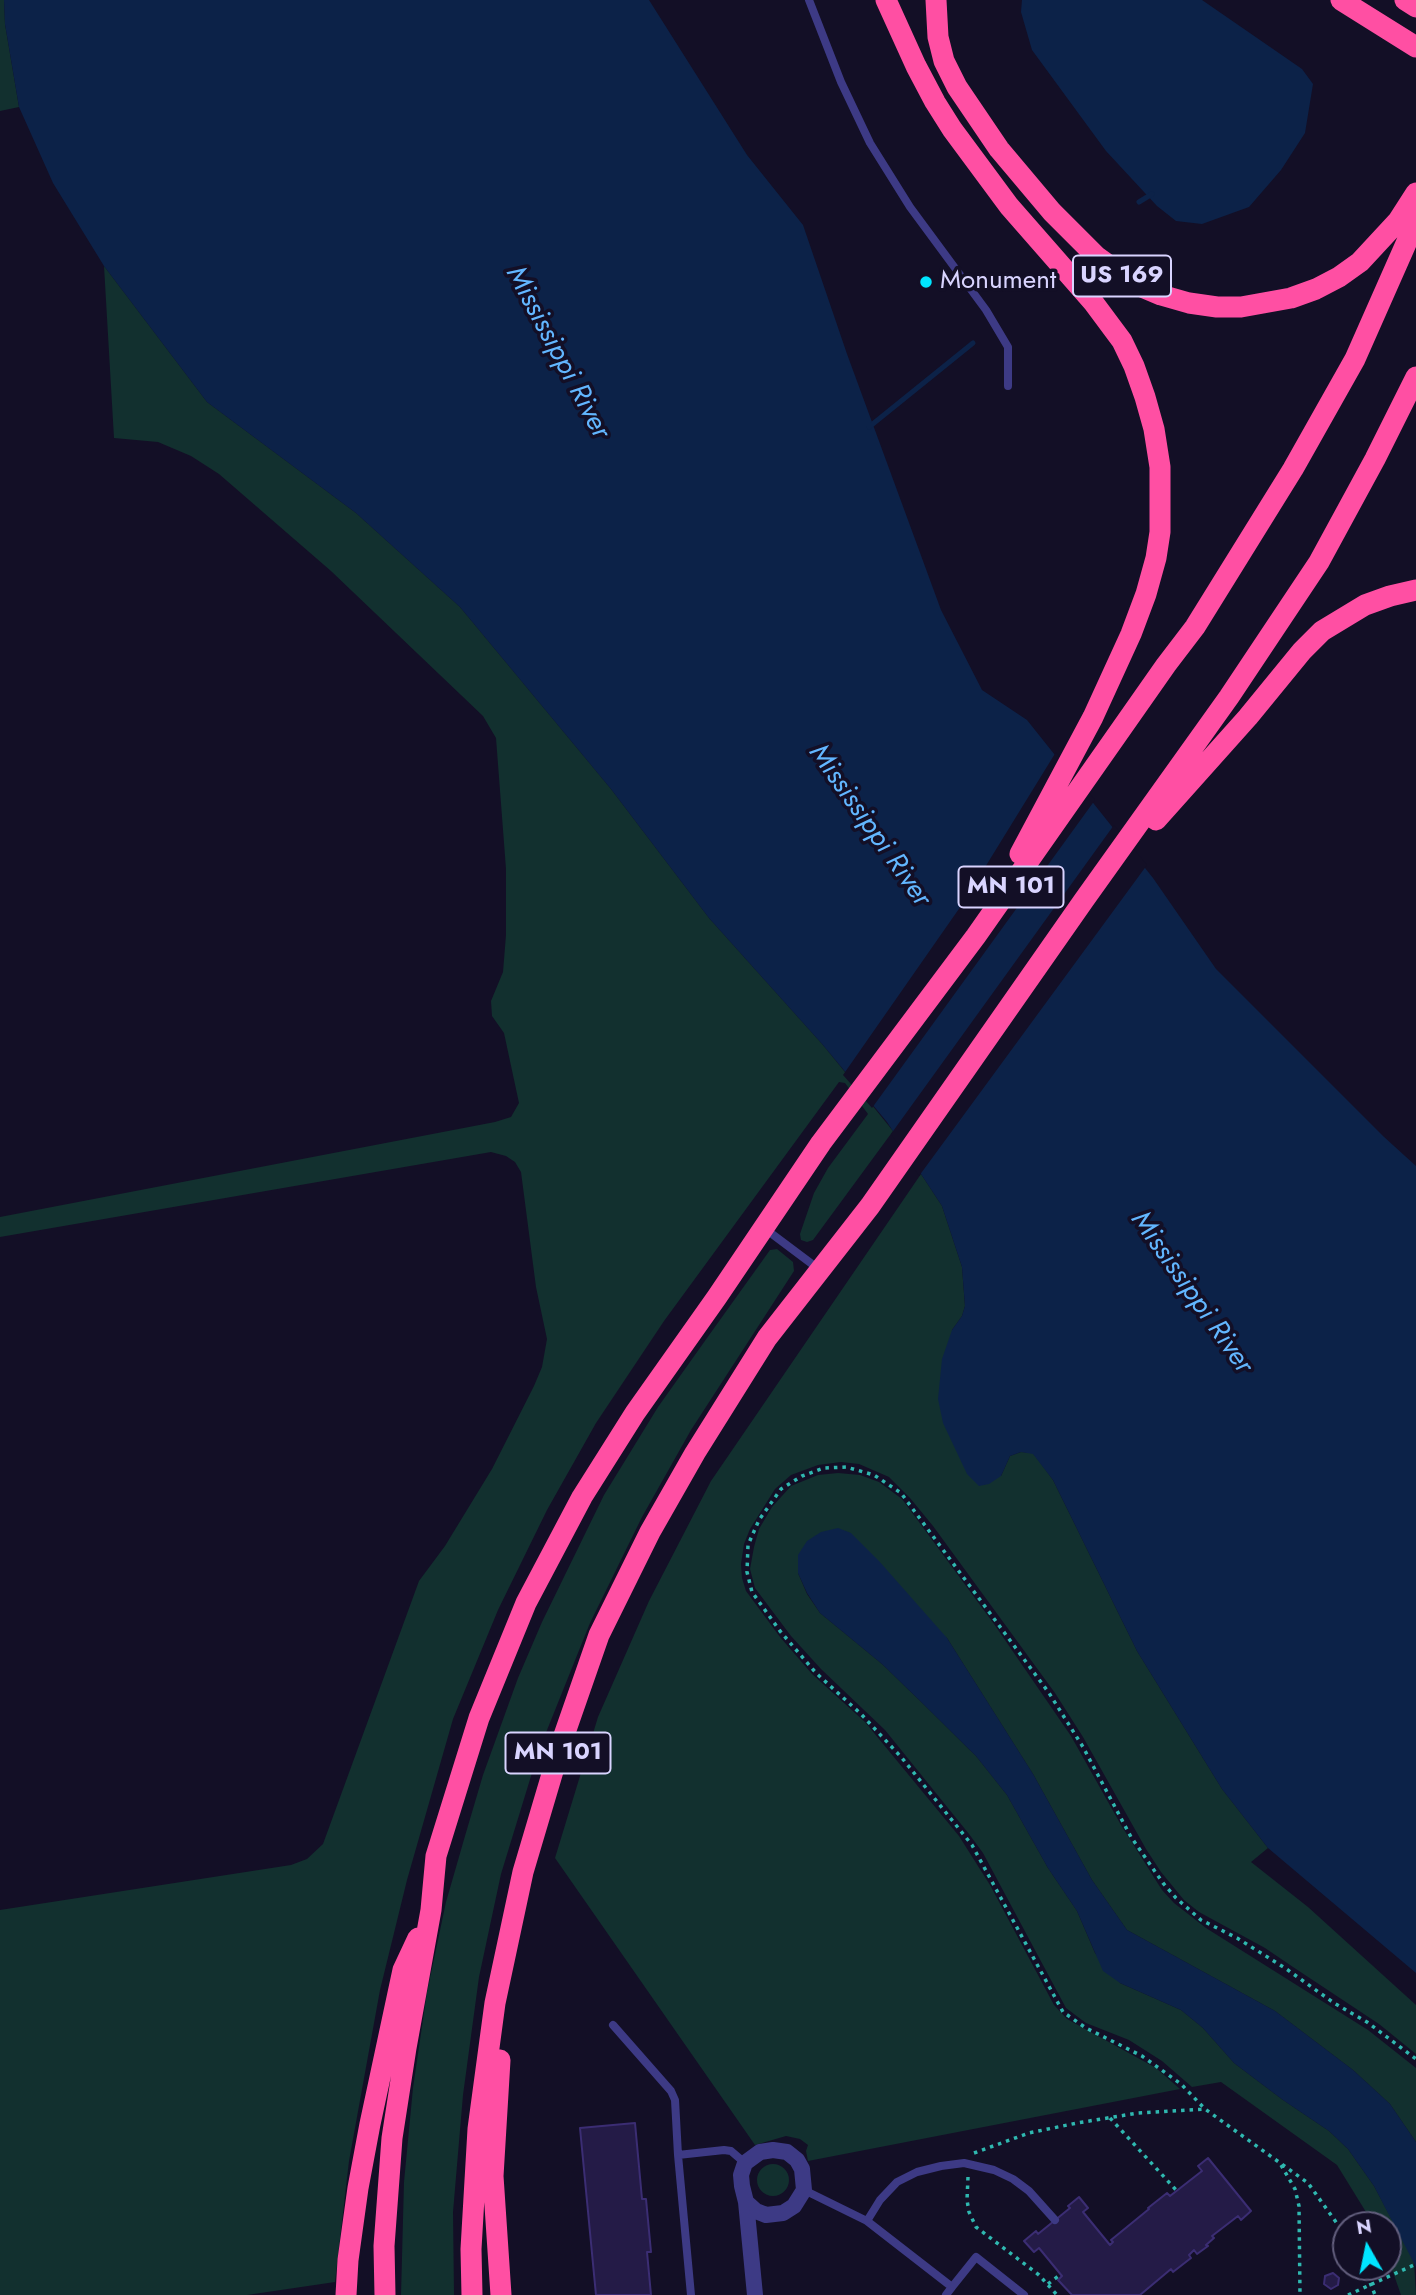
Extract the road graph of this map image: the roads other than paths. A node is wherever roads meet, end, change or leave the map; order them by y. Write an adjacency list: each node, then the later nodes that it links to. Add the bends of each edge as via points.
1 (808, 0): 11 (lane, via 870,143 1008,347)
2 (886, 0): 14 (highway, via 916,66 953,129 1009,206 1122,341 1154,429 1160,467 1156,558 1131,634 1093,717)
3 (936, 0): 8 (highway, US 169, via 944,61 999,149 1088,250 1135,284 1160,295 1189,303 1241,307 1316,289 1360,262 1398,221)
4 (1341, 0): 7 (highway)
5 (1405, 0): 6 (highway)
6 (1416, 7)
7 (1416, 47)
8 (1416, 193)
9 (1416, 221): 14 (highway, MN 101, via 1355,359 1286,480 1195,627)
10 (1416, 377): 13 (highway, MN 101, via 1319,562)
11 (1008, 386)
12 (1416, 590): 13 (highway, via 1366,605 1322,631)
13 (1084, 900): 16 (highway, MN 101, via 870,1206)
14 (976, 936): 15 (highway, MN 101, via 821,1143)
15 (764, 1228): 16 (lane); 18 (highway, MN 101, via 635,1413 526,1603 479,1718 436,1856)
16 (820, 1270): 17 (highway, MN 101, via 767,1338 695,1453 633,1566 586,1671)
17 (523, 1872): 29 (highway, MN 101, via 495,2003 478,2129); 30 (highway, via 502,2038 494,2162)
18 (431, 1910): 27 (highway, via 403,1970 358,2189); 28 (highway, MN 101, via 392,2138)
19 (613, 2025): 20 (lane, via 671,2091)
20 (678, 2155): 21 (lane, via 724,2150); 31 (lane)
21 (745, 2163): 22 (street, via 761,2152 787,2152 802,2169); 23 (street, via 741,2175)
22 (804, 2190): 23 (street, via 783,2213 766,2215); 25 (lane)
23 (746, 2202): 32 (street)
24 (1055, 2220): 25 (lane, via 1013,2179 966,2164 941,2166 897,2182)
25 (867, 2221): 26 (lane)
26 (952, 2287): 33 (lane); 34 (lane, via 975,2257)
27 (346, 2295)
28 (385, 2295)
29 (472, 2295)
30 (501, 2295)
31 (691, 2295)
32 (755, 2295)
33 (946, 2295)
34 (1024, 2295)

